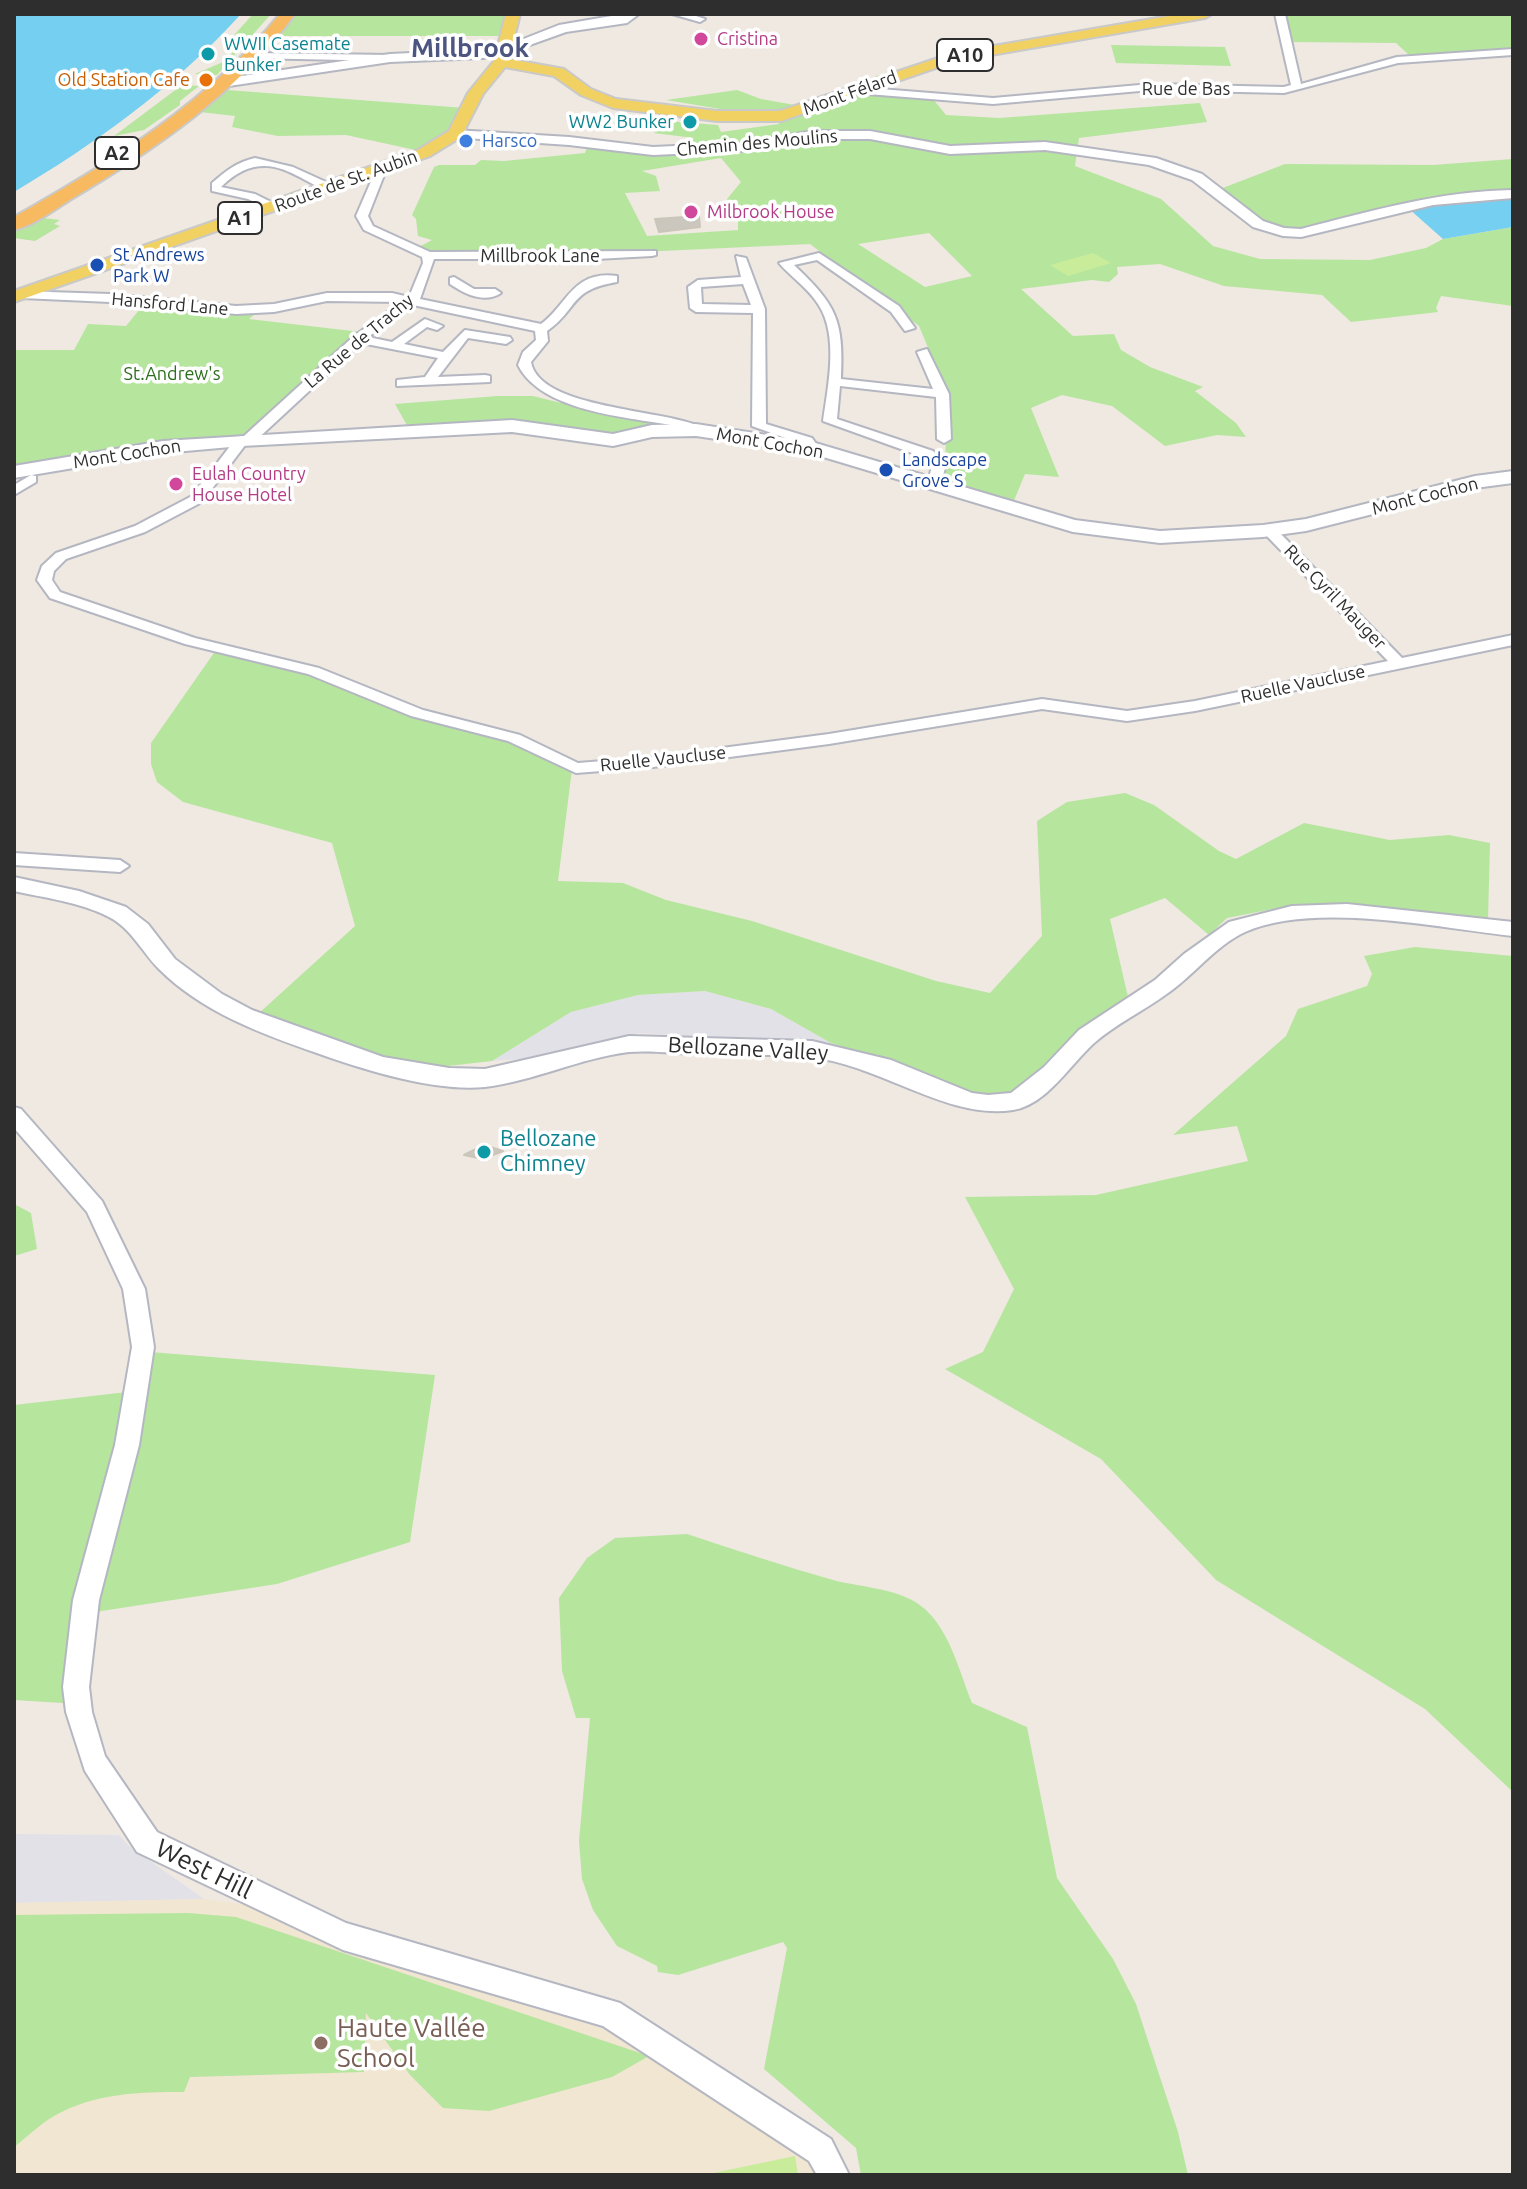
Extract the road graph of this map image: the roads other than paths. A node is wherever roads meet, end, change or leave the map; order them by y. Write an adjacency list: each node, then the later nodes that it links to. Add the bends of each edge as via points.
1 (279, 14): 13 (highway, A2)
2 (288, 14): 11 (highway, A2)
3 (513, 14): 10 (main road)
4 (633, 14): 10 (main road, via 564,28)
5 (677, 14): 8 (street)
6 (1205, 14): 15 (main road, Mont Félard / A10, via 953,57)
7 (1280, 14): 14 (street)
8 (700, 19)
9 (1513, 52): 14 (street, Rue de Bas, via 1397,60)
10 (503, 55): 12 (main road); 15 (main road, Mont Félard / A10, via 559,72 613,103 717,116 781,116); 16 (main road)
11 (254, 56): 12 (street); 13 (highway, A2)
12 (390, 58): 13 (main road)
13 (223, 82): 21 (highway, A2)
14 (1297, 88): 15 (street, Rue de Bas, via 1151,87 993,101)
15 (855, 90)
16 (455, 134): 17 (main road, Route de St. Aubin / A1); 19 (street, Chemin des Moulins, via 663,151 740,147 814,135 870,135 950,150 1045,146 1129,156 1197,177 1258,224 1283,232 1301,233 1441,199)
17 (381, 170): 18 (main road, Route de St. Aubin / A1); 23 (street, via 362,216 368,228)
18 (332, 187): 20 (main road, Route de St. Aubin / A1); 20 (street, via 258,161 216,185)
19 (1513, 194)
20 (273, 207): 30 (main road, Route de St. Aubin / A1)
21 (14, 222)
22 (652, 253): 23 (street, Millbrook Lane)
23 (428, 255): 31 (street, La Rue de Trachy)
24 (740, 258): 27 (street)
25 (502, 278): 29 (street)
26 (613, 279): 36 (street, via 604,278 572,297)
27 (748, 280): 32 (street); 32 (street, via 698,284 696,308)
28 (454, 281): 29 (street, via 471,293)
29 (495, 293): 33 (street)
30 (18, 296): 31 (street, Hansford Lane, via 236,310 337,296)
31 (414, 299): 33 (street, Hansford Lane); 37 (street, La Rue de Trachy)
32 (759, 309): 50 (street, via 759,426 807,441)
33 (477, 313): 36 (street, Hansford Lane)
34 (437, 326): 39 (street, via 425,323)
35 (909, 328): 44 (street, via 895,309 819,256 785,263 826,306 833,331)
36 (541, 330): 47 (street, via 542,341 524,365 531,382 566,399)
37 (358, 339): 39 (street); 49 (street, La Rue de Trachy)
38 (506, 340): 41 (street, via 458,332)
39 (394, 346): 41 (street)
40 (923, 352): 46 (street)
41 (446, 356): 43 (street)
42 (485, 379): 43 (street)
43 (429, 381): 45 (street)
44 (835, 382): 46 (street); 53 (street, via 830,421 928,454 939,464)
45 (402, 383)
46 (942, 394): 48 (street)
47 (696, 430): 49 (main road, Mont Cochon, via 667,429 613,440 512,426); 50 (main road, Mont Cochon)
48 (944, 439)
49 (245, 440): 51 (main road, Mont Cochon, via 163,447); 57 (street, Ruelle Vaucluse, via 206,493 157,521 63,556 47,569 47,588 190,641 313,671 417,713 514,738 576,768 829,739 1042,704 1127,716)
50 (812, 448): 53 (main road, Mont Cochon)
51 (22, 475): 54 (street)
52 (1513, 477): 55 (main road, Mont Cochon)
53 (935, 484): 55 (main road, Mont Cochon, via 1073,526 1117,533 1200,537)
54 (14, 491)
55 (1270, 531): 57 (street, Rue Cyril Mauger)
56 (1513, 640): 57 (street, Ruelle Vaucluse)
57 (1399, 664)
58 (14, 859): 59 (street)
59 (120, 866)
60 (14, 884): 61 (street, Bellozane Valley, via 118,912 140,929 167,964 214,1000 382,1065 485,1078 629,1044 812,1049 883,1066 969,1102 988,1104 1017,1101 1087,1036 1163,986 1237,927 1292,913 1347,911)
61 (1513, 929)
62 (14, 1114): 63 (street, West Hill, via 95,1207 134,1289 143,1347 127,1445 86,1600 76,1687 94,1762 147,1842 343,1936 610,2013 820,2150)
63 (834, 2175)

